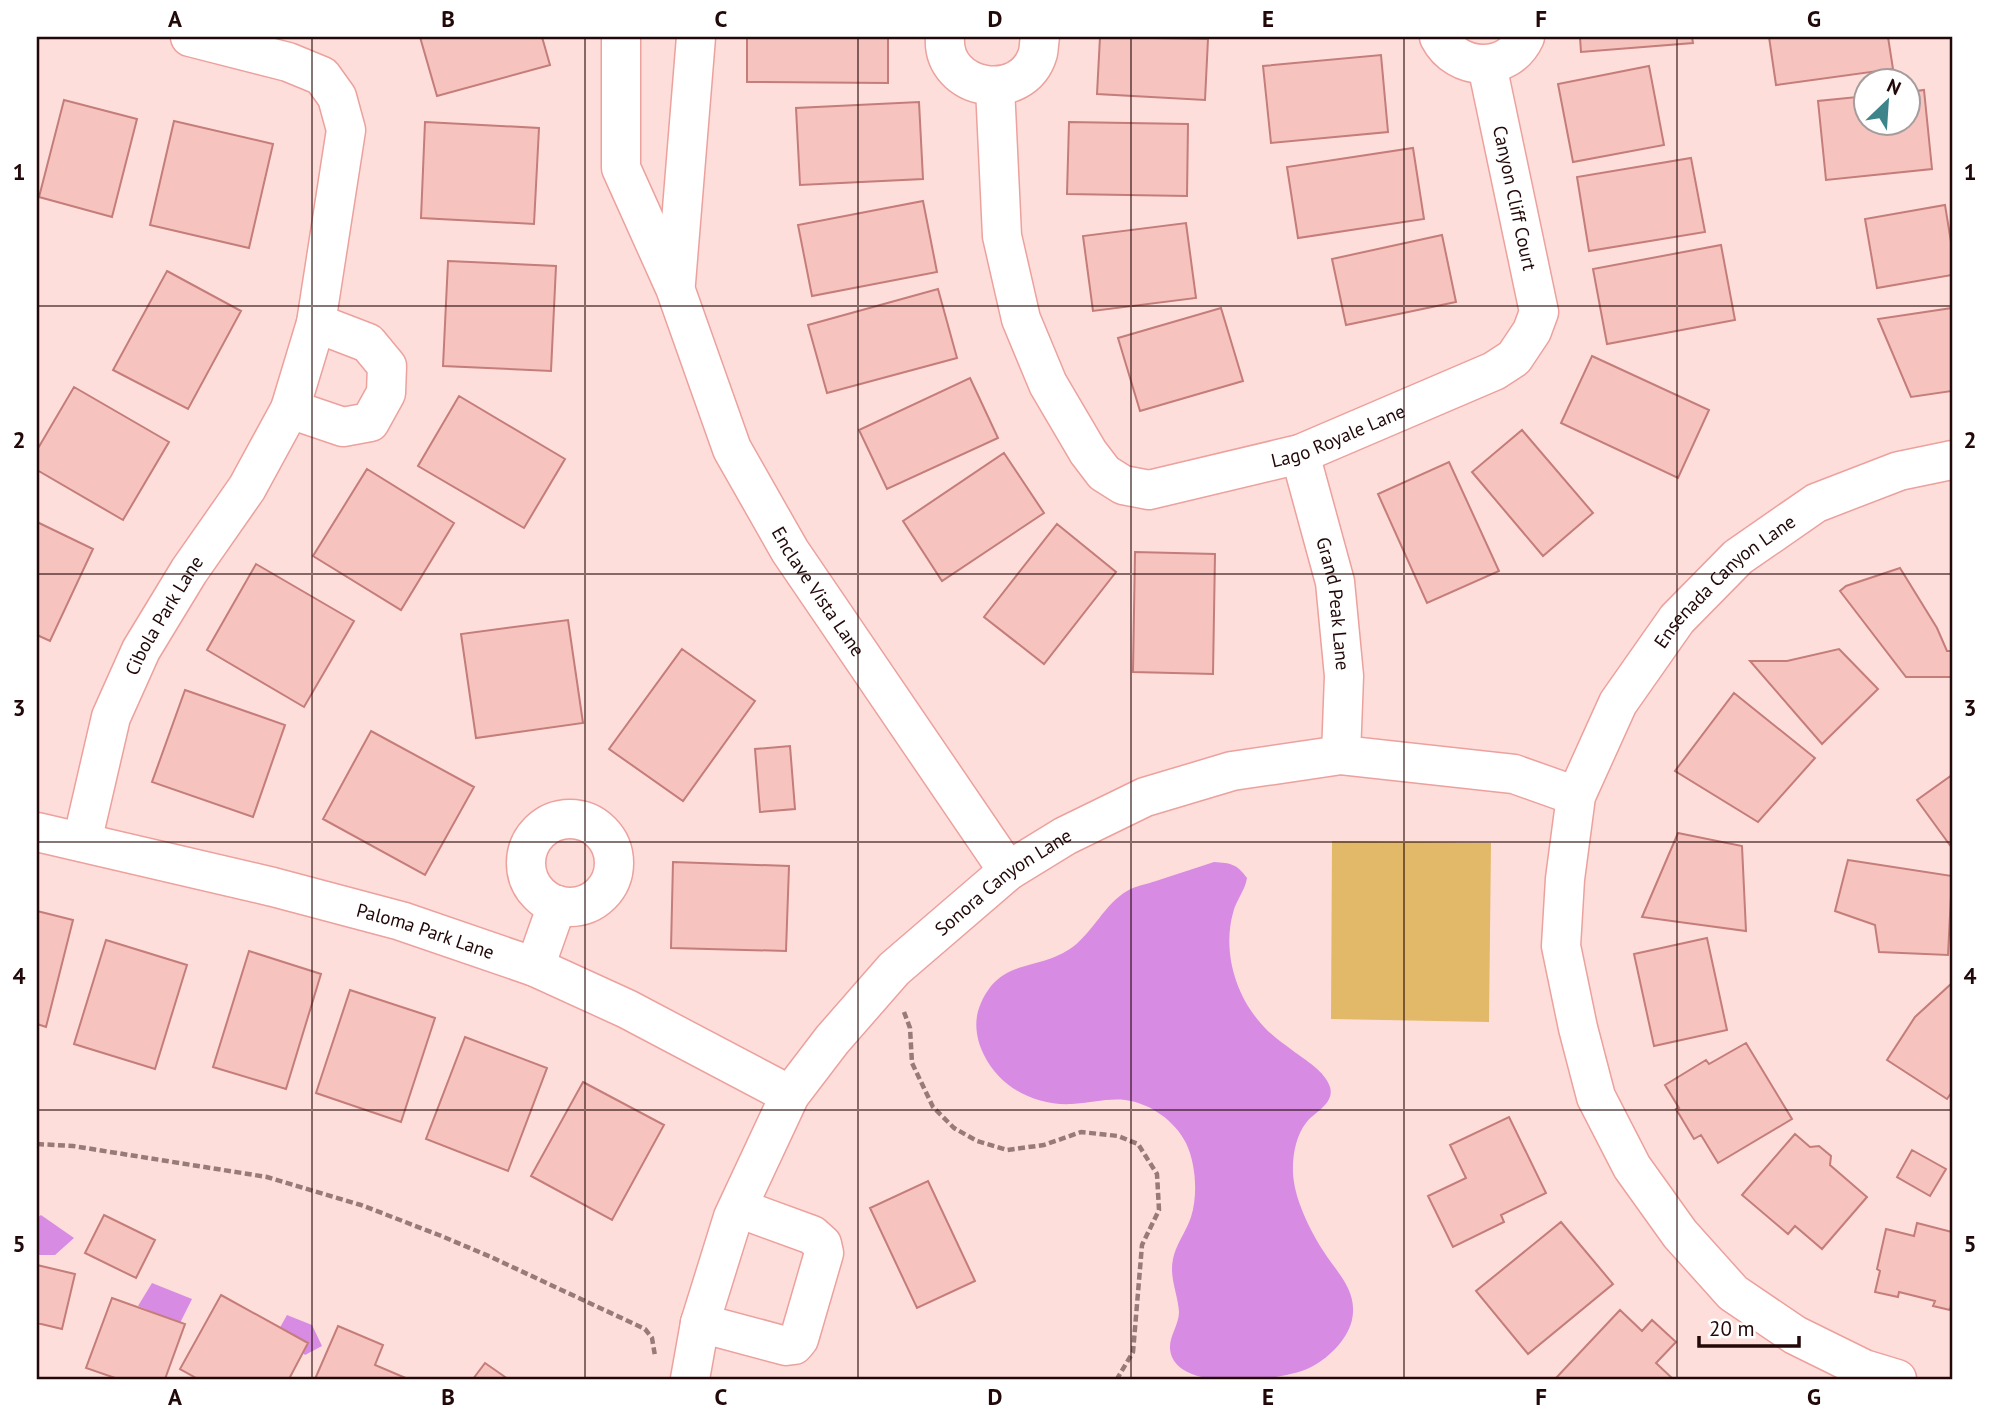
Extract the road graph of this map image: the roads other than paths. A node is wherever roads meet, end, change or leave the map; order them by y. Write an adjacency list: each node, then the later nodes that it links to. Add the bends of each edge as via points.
1 (190, 37): 11 (street, Cibola Park Lane, via 288,62 322,76 337,97 346,130)
2 (621, 37): 10 (street, Enclave Vista Lane, via 621,168)
3 (696, 37): 10 (street, Enclave Vista Lane)
4 (945, 37): 9 (street, via 949,59 960,74 976,84)
5 (1040, 37): 9 (street, via 1038,55 1028,71)
6 (1439, 37): 8 (street, via 1460,60)
7 (1525, 37): 8 (street, via 1515,52)
8 (1487, 65): 12 (street, Canyon Cliff Court, via 1539,312)
9 (995, 87): 14 (street, Lago Royale Lane, via 1002,236 1021,319 1048,384 1104,472 1123,485 1149,490)
10 (675, 288): 20 (street, Enclave Vista Lane, via 732,449 790,551)
11 (316, 323): 13 (street, Cibola Park Lane); 13 (street, via 368,344 387,366 386,393 370,422 343,427)
12 (1532, 331): 14 (street, Lago Royale Lane, via 1514,358 1493,371)
13 (289, 409): 19 (street, Cibola Park Lane, via 247,488 141,650 111,717)
14 (1300, 454): 16 (street, Grand Peak Lane, via 1335,582 1344,676)
15 (1952, 460): 17 (street, Ensenada Canyon Lane, via 1899,471 1816,503 1738,557 1677,619 1618,703)
16 (1341, 755): 17 (street, Sonora Canyon Lane, via 1514,774); 20 (street, Sonora Canyon Lane, via 1232,771 1145,797 1065,836)
17 (1576, 796): 27 (street, Ensenada Canyon Lane, via 1561,946 1596,1097 1632,1167 1680,1234 1733,1293 1795,1335 1864,1369)
18 (37, 832): 19 (street, Paloma Park Lane)
19 (82, 842): 22 (street, Paloma Park Lane, via 401,921)
20 (1009, 871): 23 (street, Sonora Canyon Lane, via 894,969)
21 (558, 905): 22 (street)
22 (535, 967): 23 (street, Paloma Park Lane, via 627,1009)
23 (790, 1095): 24 (street, Sonora Canyon Lane)
24 (738, 1208): 25 (street, Sonora Canyon Lane); 25 (street, via 812,1235 821,1244 824,1253 799,1339 786,1346)
25 (700, 1323): 26 (street, Sonora Canyon Lane)
26 (690, 1379)
27 (1898, 1379)

